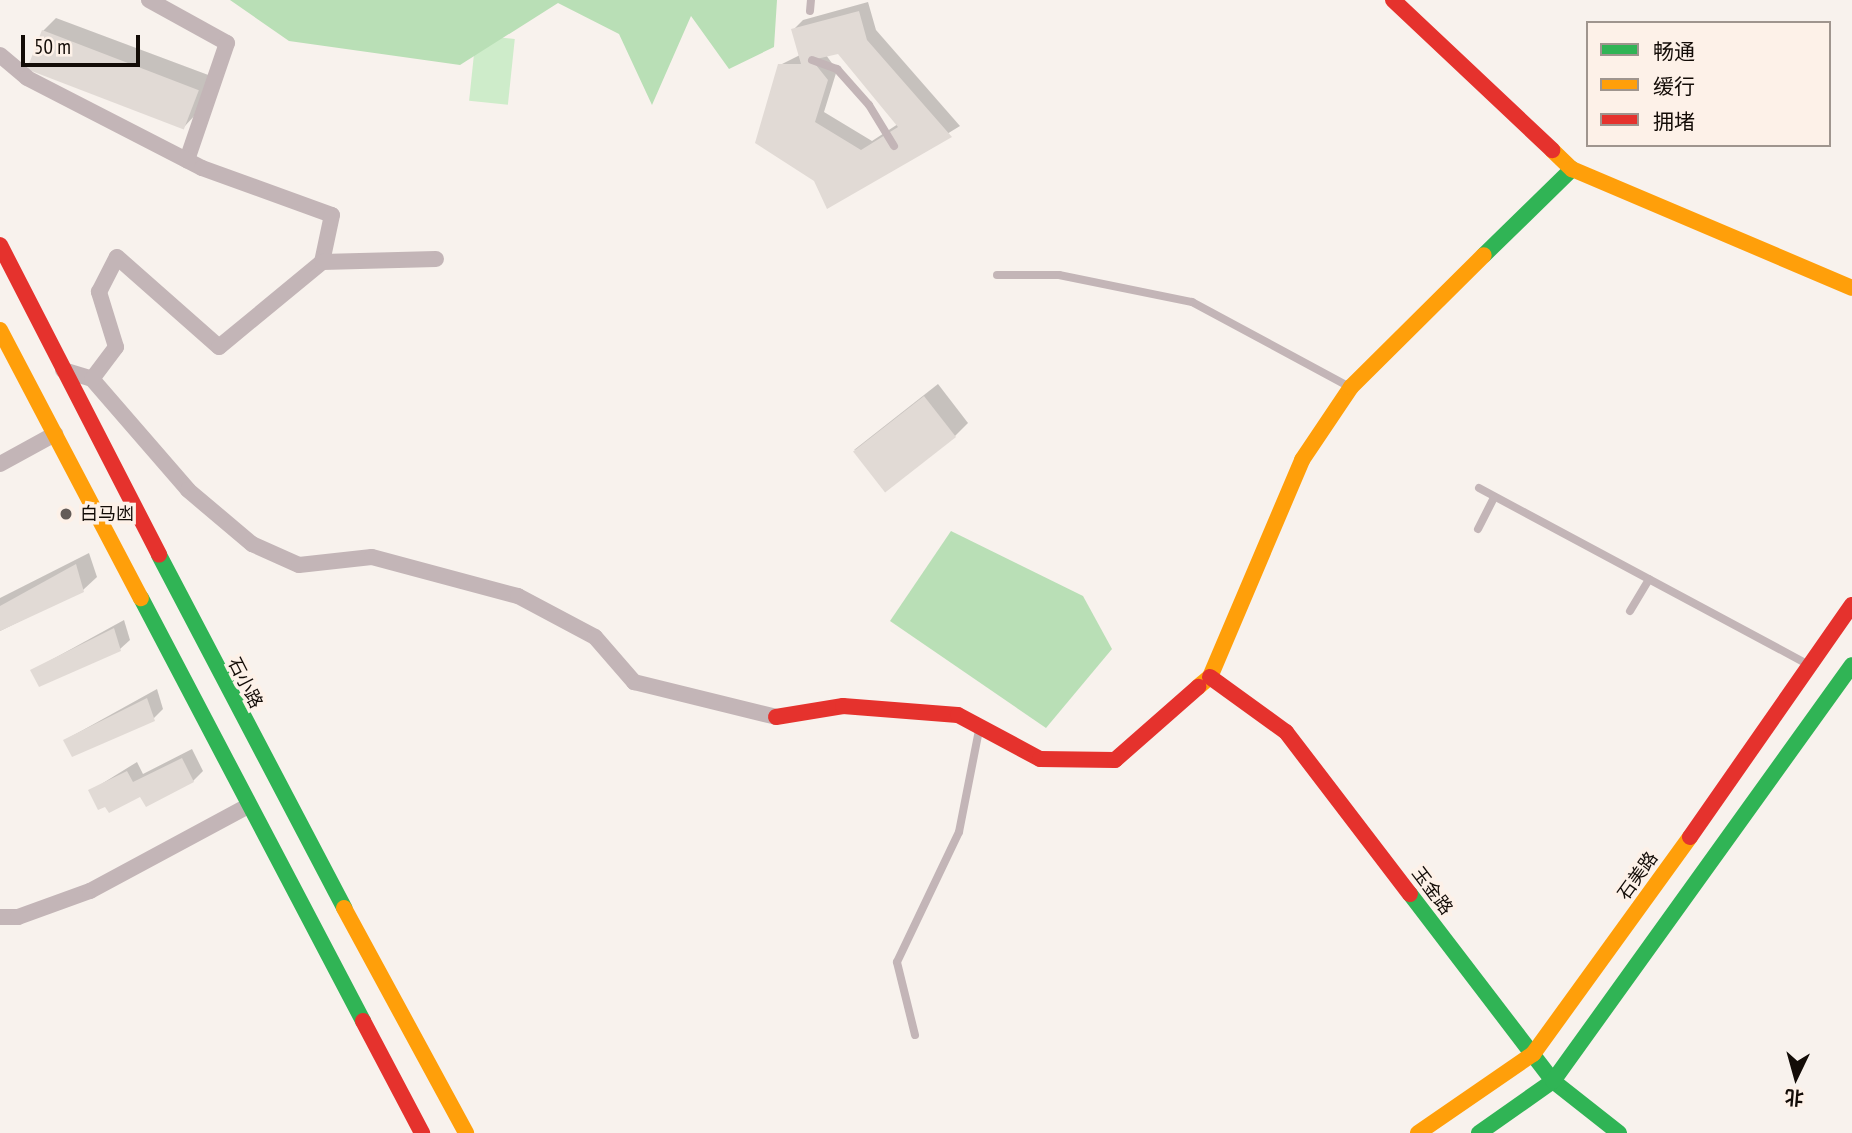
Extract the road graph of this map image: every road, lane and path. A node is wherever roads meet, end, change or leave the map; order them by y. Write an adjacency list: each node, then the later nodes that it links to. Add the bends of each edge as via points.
1 (149, 0): 8 (street, via 227,43)
2 (811, 0): 4 (lane)
3 (1393, 0): 9 (main road)
4 (810, 12)
5 (0, 55): 8 (street, via 27,78)
6 (812, 60): 7 (lane, via 836,69 869,105)
7 (894, 146)
8 (187, 160): 12 (street, via 332,215)
9 (1572, 169): 14 (main road); 18 (main road)
10 (0, 245): 16 (main road, 石小路)
11 (436, 259): 12 (street)
12 (322, 262): 17 (street, via 219,347 117,257 99,292 116,347)
13 (997, 275): 18 (lane, via 1059,275 1192,302)
14 (1852, 288)
15 (0, 330): 19 (main road)
16 (63, 370): 17 (street); 38 (main road, 石小路, via 273,778)
17 (92, 379): 30 (street, via 188,490 252,544 299,565 372,557 518,596 594,637 634,682)
18 (1351, 387): 29 (main road, via 1302,460)
19 (55, 434): 20 (street); 32 (main road)
20 (0, 464)
21 (1479, 488): 22 (lane)
22 (1494, 497): 23 (lane); 24 (lane)
23 (1478, 529)
24 (1649, 579): 26 (lane); 28 (lane)
25 (1852, 605): 28 (main road, 石美路)
26 (1630, 611)
27 (1852, 665): 36 (main road)
28 (1814, 667): 35 (main road, 石美路)
29 (1210, 677): 31 (main road, via 1115,760 1040,759); 35 (main road, 玉金路, via 1258,706 1286,732)
30 (776, 717): 31 (main road, via 844,706 958,715)
31 (980, 724): 34 (lane, via 959,832 897,962)
32 (246, 807): 33 (street, via 90,891 18,916); 37 (main road)
33 (0, 917)
34 (915, 1035)
35 (1533, 1054): 36 (main road, 玉金路); 39 (main road, 石美路)
36 (1553, 1081): 40 (main road); 41 (main road, 玉金路)
37 (422, 1133)
38 (466, 1133)
39 (1418, 1133)
40 (1479, 1133)
41 (1619, 1133)

